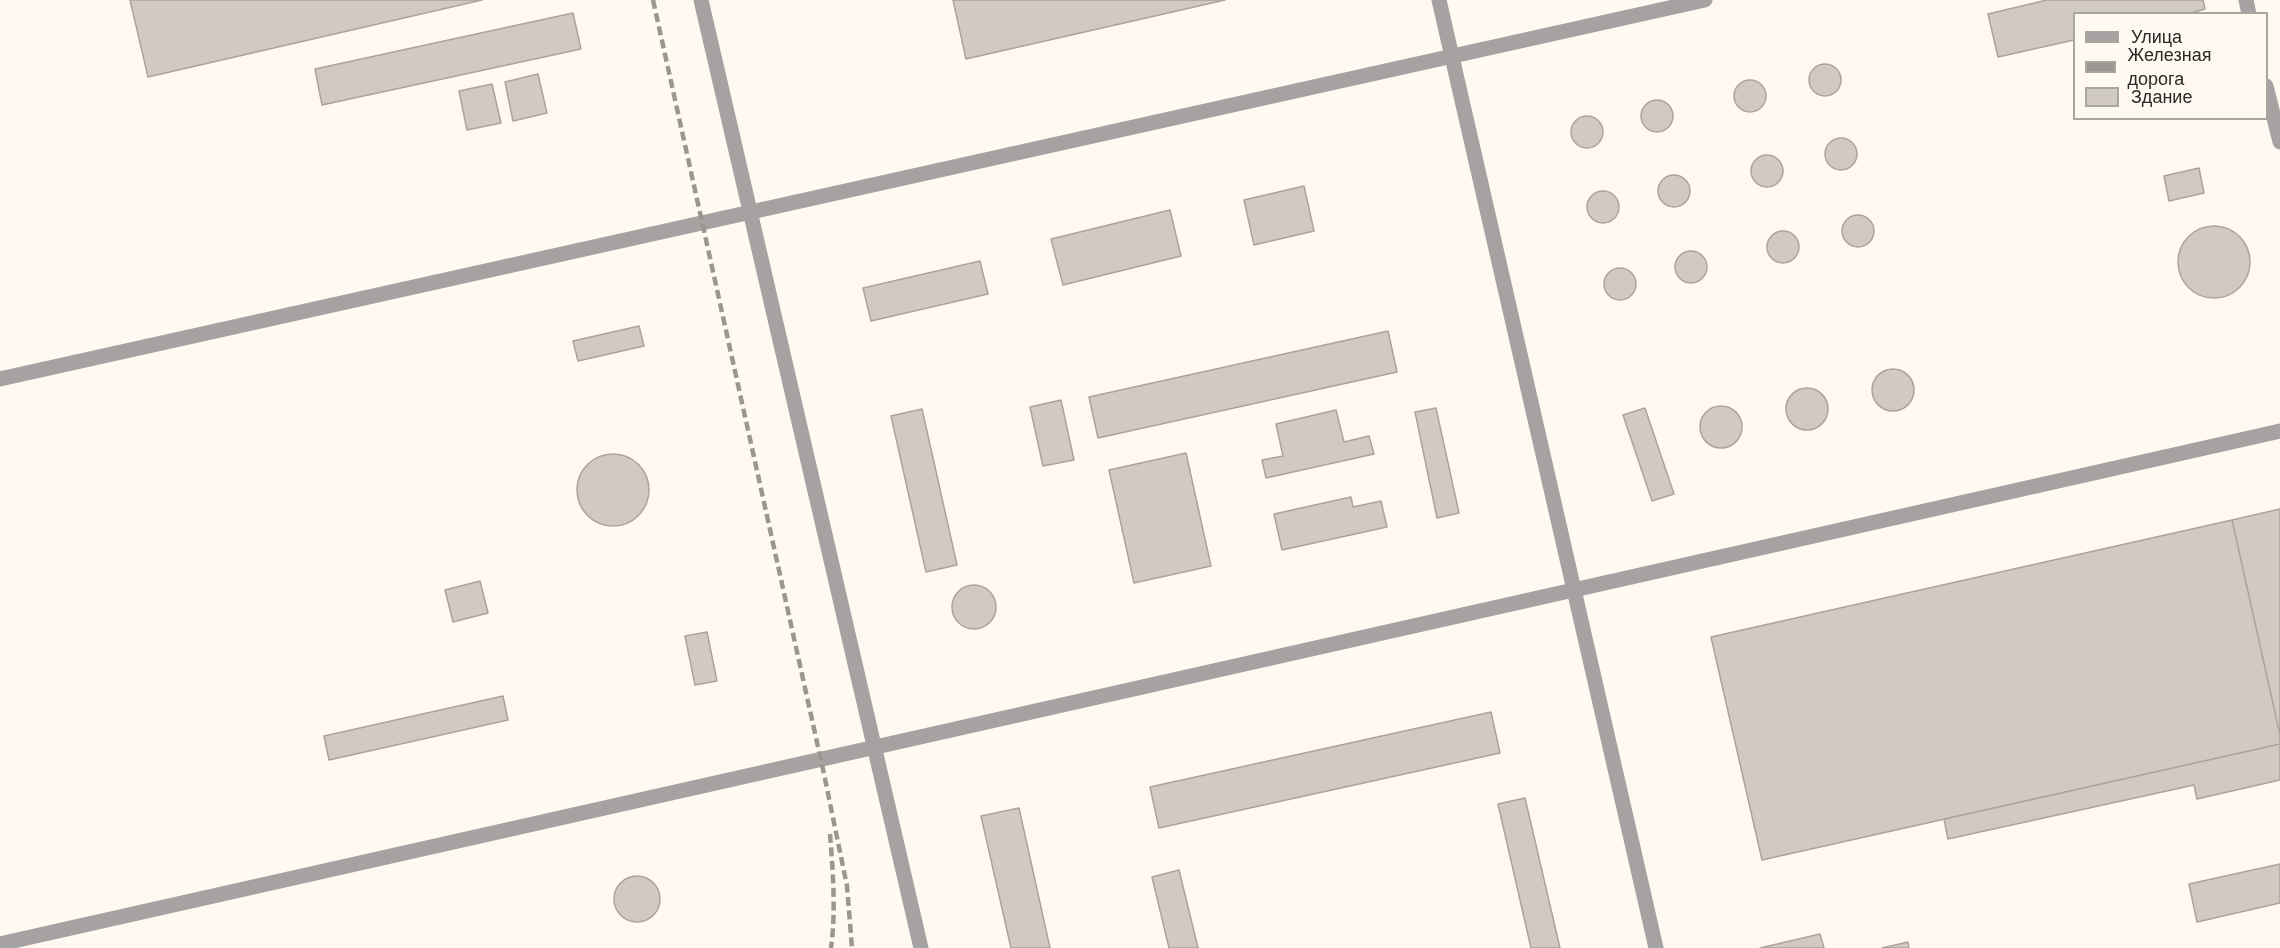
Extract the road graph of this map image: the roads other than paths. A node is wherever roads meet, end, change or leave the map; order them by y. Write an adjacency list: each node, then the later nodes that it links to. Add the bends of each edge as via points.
1 (701, 0): 7 (lane)
2 (1439, 0): 4 (lane)
3 (1705, 0): 4 (lane)
4 (1451, 56): 7 (lane); 10 (lane)
5 (2268, 94): 6 (lane)
6 (2280, 142)
7 (752, 213): 8 (lane); 11 (lane)
8 (0, 379)
9 (2280, 431): 10 (lane)
10 (1574, 590): 11 (lane); 14 (lane)
11 (874, 747): 12 (lane); 13 (lane)
12 (0, 945)
13 (921, 948)
14 (1656, 948)

